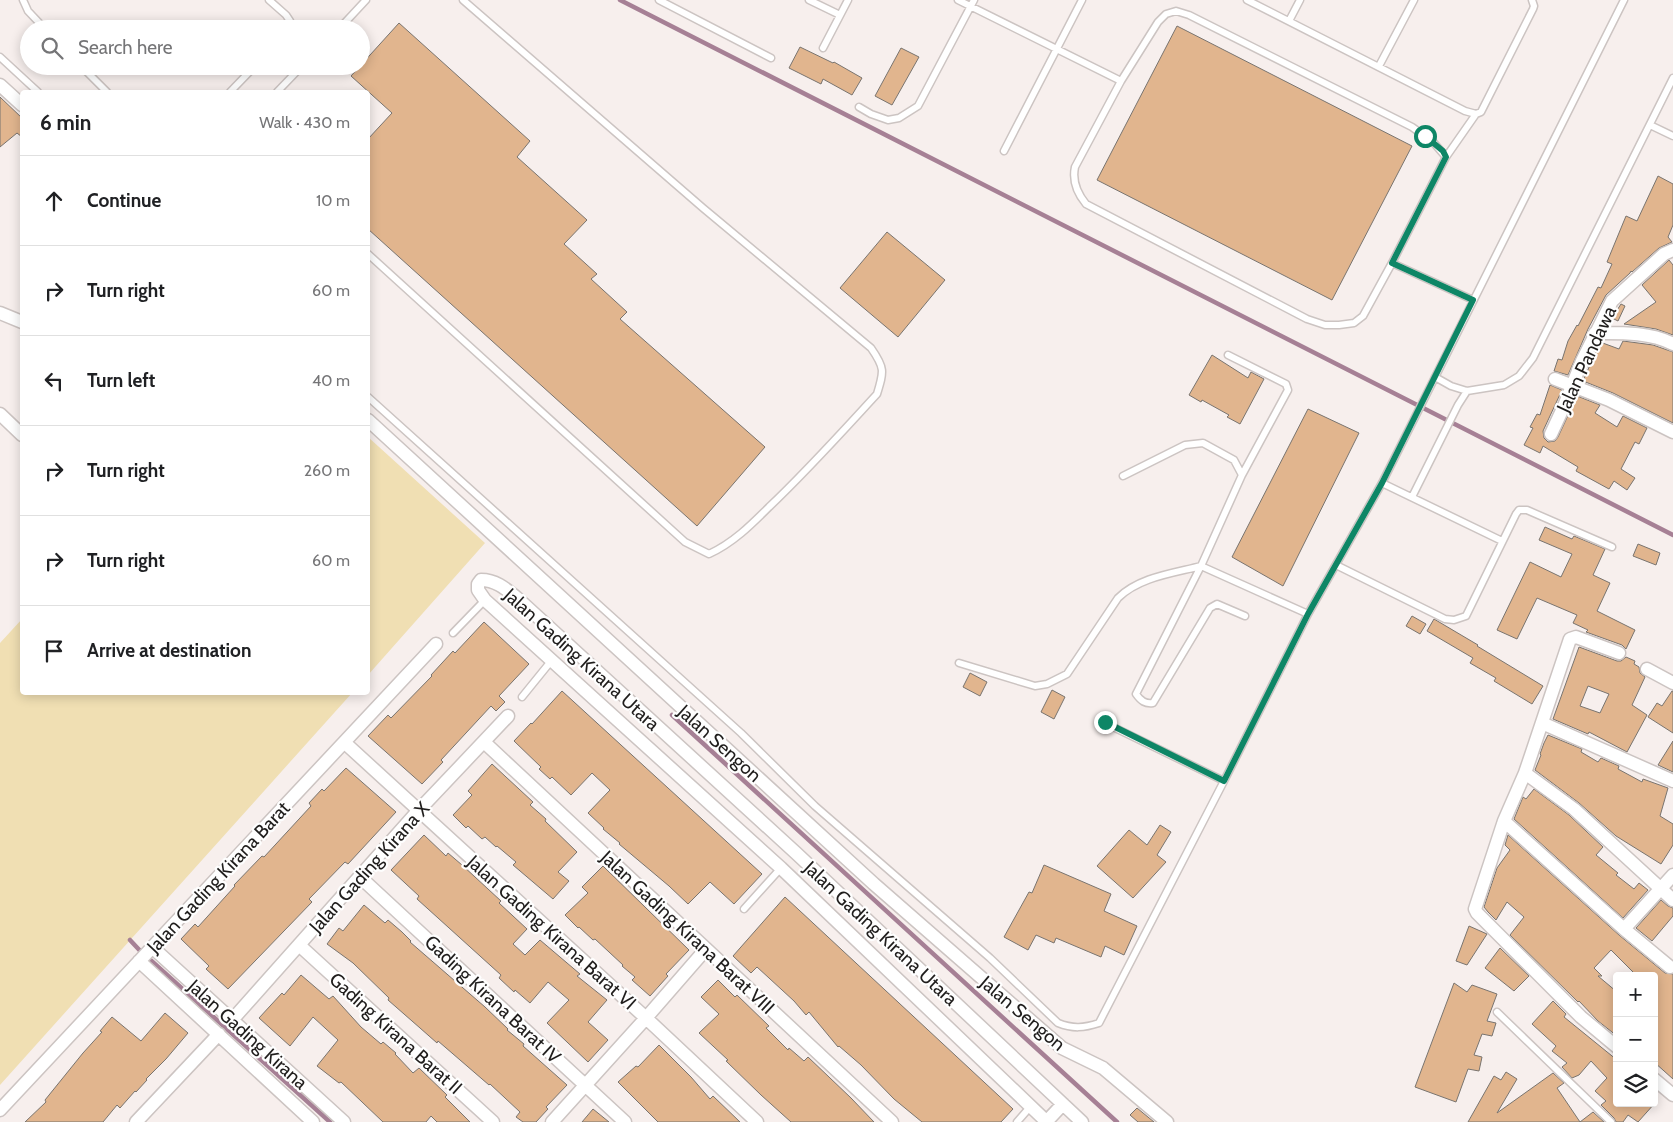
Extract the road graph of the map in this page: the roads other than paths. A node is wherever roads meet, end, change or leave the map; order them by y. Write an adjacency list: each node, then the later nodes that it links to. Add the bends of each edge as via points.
1 (23, 0): 17 (lane)
2 (269, 0): 18 (lane)
3 (366, 0): 19 (lane)
4 (463, 0): 44 (lane, via 703,208 871,348 882,363 883,376 877,394 750,526 723,548 709,554 685,542)
5 (658, 0): 24 (lane)
6 (809, 0): 16 (lane)
7 (848, 0): 16 (lane)
8 (958, 0): 15 (lane)
9 (1082, 0): 22 (lane)
10 (1247, 0): 20 (lane)
11 (1300, 0): 20 (lane)
12 (1414, 0): 25 (lane)
13 (1532, 0): 38 (lane, via 1533,9 1480,112)
14 (1624, 0): 46 (lane)
15 (972, 3): 22 (lane); 37 (lane, via 918,106 900,118 888,120)
16 (840, 15): 21 (lane)
17 (36, 20)
18 (289, 20)
19 (347, 20)
20 (1289, 21): 25 (lane)
21 (823, 48)
22 (1056, 50): 30 (lane); 41 (lane)
23 (0, 57): 32 (lane)
24 (770, 58)
25 (1379, 66): 38 (lane)
26 (90, 75): 33 (lane)
27 (247, 75): 34 (lane)
28 (293, 75): 35 (lane)
29 (1673, 78): 39 (lane)
30 (1121, 81): 42 (lane, via 1166,14 1189,15 1412,127 1434,143); 45 (lane, via 1074,174 1079,196 1086,204 1307,320 1325,325 1354,323 1363,316)
31 (0, 85): 36 (street)
32 (36, 90)
33 (105, 90)
34 (232, 90)
35 (279, 90)
36 (20, 103)
37 (859, 107)
38 (1476, 114): 42 (lane)
39 (1650, 125): 40 (lane); 55 (lane, via 1533,358 1519,376 1504,385)
40 (1673, 136)
41 (1004, 151)
42 (1446, 157): 45 (lane)
43 (1673, 250): 49 (street, Jalan Pandawa, via 1664,254 1617,295)
44 (370, 256)
45 (1392, 263): 46 (lane)
46 (1473, 300): 52 (lane)
47 (0, 313): 48 (street)
48 (20, 321)
49 (1596, 333): 50 (street, via 1643,335); 54 (street, Jalan Pandawa)
50 (1673, 344)
51 (1228, 355): 62 (lane, via 1286,384 1288,390)
52 (1434, 380): 55 (lane); 64 (lane)
53 (1555, 380): 54 (street)
54 (1573, 385): 59 (street); 61 (street, Jalan Pandawa)
55 (1467, 391): 65 (lane)
56 (370, 399): 88 (lane, via 741,733 815,806 990,958 1058,1023 1070,1028 1099,1023)
57 (0, 414): 60 (street)
58 (370, 422): 128 (street, Jalan Sengon, via 874,884 1062,1048 1104,1068)
59 (1673, 432)
60 (20, 433)
61 (1551, 434)
62 (1242, 475): 63 (lane, via 1234,460 1203,443 1185,445); 69 (lane)
63 (1122, 476)
64 (1382, 483): 65 (lane); 68 (lane)
65 (1412, 498): 66 (lane)
66 (1502, 540): 67 (lane, via 1516,514 1523,509); 68 (lane, via 1466,616 1454,620 1445,619)
67 (1612, 547)
68 (1336, 565): 71 (lane)
69 (1201, 566): 71 (lane); 72 (lane, via 1136,694 1140,700 1154,703 1210,608 1217,604); 78 (lane, via 1126,589 1067,674 1047,684 1035,686)
70 (485, 600): 73 (lane); 75 (street, Jalan Gading Kirana Utara, via 478,590 481,580 504,588); 77 (street, Jalan Gading Kirana Utara)
71 (1308, 614): 88 (lane)
72 (1245, 616)
73 (453, 633)
74 (436, 644): 86 (street, Jalan Gading Kirana Barat)
75 (566, 645): 77 (street); 92 (street, Jalan Gading Kirana Utara)
76 (1619, 653): 84 (street, via 1571,638)
77 (552, 660): 81 (lane); 93 (street, Jalan Gading Kirana Utara)
78 (959, 663)
79 (1647, 669): 80 (street)
80 (1673, 683)
81 (522, 697)
82 (508, 716): 85 (street, Jalan Gading Kirana X)
83 (1105, 722): 88 (lane)
84 (1542, 723): 87 (street); 89 (street)
85 (484, 742): 90 (street, Jalan Gading Kirana X); 102 (street, Jalan Gading Kirana Barat VIII)
86 (345, 743): 90 (street, Jalan Gading Kirana Barat VI); 101 (street, Jalan Gading Kirana Barat)
87 (1524, 773): 91 (street); 96 (street, via 1574,809)
88 (1224, 781)
89 (1673, 781)
90 (418, 811): 95 (street, Jalan Gading Kirana X); 106 (street, Jalan Gading Kirana Barat VI)
91 (1504, 821): 99 (street); 109 (street, via 1475,909 1581,1017)
92 (796, 853): 93 (street); 112 (street, Jalan Gading Kirana Utara)
93 (781, 868): 98 (lane); 115 (street, Jalan Gading Kirana Utara)
94 (1673, 875): 96 (street)
95 (360, 877): 100 (street, Jalan Gading Kirana X); 111 (street, Gading Kirana Barat IV)
96 (1660, 890): 97 (street); 99 (street)
97 (1673, 900)
98 (744, 909)
99 (1624, 929): 104 (street)
100 (299, 945): 107 (street, Jalan Gading Kirana X); 120 (street, Gading Kirana Barat II)
101 (152, 947): 103 (street, Jalan Gading Kirana Barat); 107 (street, Jalan Gading Kirana)
102 (706, 949): 106 (street); 124 (street, Jalan Gading Kirana Barat VIII)
103 (139, 961): 108 (street, Jalan Gading Kirana); 116 (street, Jalan Gading Kirana Barat)
104 (1670, 967)
105 (1497, 1012): 129 (lane)
106 (646, 1018): 111 (street); 123 (street, Jalan Gading Kirana Barat VI)
107 (233, 1019): 119 (street, Jalan Gading Kirana)
108 (219, 1034): 117 (street); 118 (street, Jalan Gading Kirana)
109 (1613, 1044)
110 (1658, 1082): 113 (street)
111 (586, 1085): 121 (street); 122 (street, Gading Kirana Barat IV)
112 (1047, 1089): 114 (street, Jalan Gading Kirana Utara); 115 (street)
113 (1673, 1095)
114 (1063, 1104): 126 (street); 127 (street, Jalan Gading Kirana Utara)
115 (1031, 1106): 125 (lane); 126 (street, Jalan Gading Kirana Utara)
116 (0, 1110)
117 (136, 1122)
118 (313, 1122)
119 (344, 1122)
120 (493, 1122)
121 (552, 1122)
122 (625, 1122)
123 (757, 1122)
124 (892, 1122)
125 (1016, 1122)
126 (1046, 1122)
127 (1082, 1122)
128 (1166, 1122)
129 (1611, 1122)

